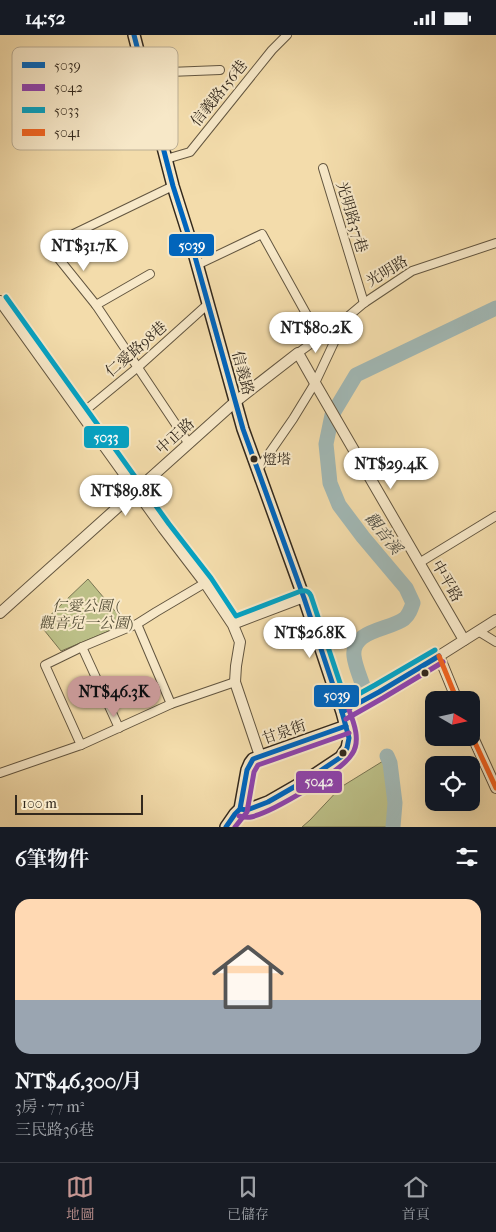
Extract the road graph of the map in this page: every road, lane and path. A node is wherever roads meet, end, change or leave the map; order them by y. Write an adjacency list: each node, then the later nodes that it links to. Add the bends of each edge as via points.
1 (287, 35): 5 (street, 信義路156巷, via 190,152)
2 (220, 69): 3 (street)
3 (178, 71)
4 (164, 150): 5 (main road, 信義路)
5 (166, 159): 7 (main road, 信義路)
6 (323, 167): 12 (street, 光明路37巷)
7 (173, 186): 9 (main road, 信義路); 14 (street, via 61,239 55,254)
8 (496, 243): 12 (street, 光明路, via 412,271)
9 (197, 265): 13 (main road, 信義路); 16 (street, via 262,234)
10 (150, 274): 14 (street)
11 (0, 301): 21 (street)
12 (364, 303): 15 (street, 光明路)
13 (208, 304): 18 (street, 仁愛路98巷); 20 (main road, 信義路)
14 (96, 305): 18 (street)
15 (345, 319): 17 (street, 光明路); 19 (street)
16 (318, 335)
17 (298, 353): 19 (street); 20 (street, 光明路)
18 (138, 367): 21 (street, 仁愛路98巷); 22 (street)
19 (315, 383): 23 (street); 26 (street)
20 (235, 402): 22 (street, 中正路); 23 (main road, 信義路)
21 (81, 414): 24 (street)
22 (189, 444): 24 (street, 中正路)
23 (257, 471): 28 (main road, 信義路)
24 (136, 491): 27 (street); 29 (street, 中正路)
25 (496, 516): 26 (street, 中平路)
26 (419, 563): 34 (street, 中平路)
27 (205, 583): 31 (street); 32 (street)
28 (304, 598): 32 (street); 41 (main road, 信義路)
29 (0, 613)
30 (496, 620): 33 (street)
31 (137, 624): 36 (street); 40 (street)
32 (233, 625): 38 (street, via 240,642)
33 (478, 631): 34 (street); 35 (street)
34 (464, 640): 37 (street)
35 (496, 642)
36 (82, 647): 43 (street); 44 (street, via 45,665)
37 (439, 656): 39 (street); 41 (street)
38 (235, 683): 40 (street); 46 (street)
39 (453, 691)
40 (171, 705): 43 (street)
41 (342, 713): 42 (main road)
42 (346, 726): 46 (main road, 甘泉街); 49 (main road, via 349,738 341,757 268,802 247,810)
43 (119, 728): 44 (street)
44 (82, 745): 47 (street)
45 (477, 746): 48 (street)
46 (260, 756): 49 (main road, 甘泉街, via 250,763)
47 (0, 773)
48 (496, 788)
49 (240, 809): 50 (main road, 甘泉街)
50 (226, 827)

